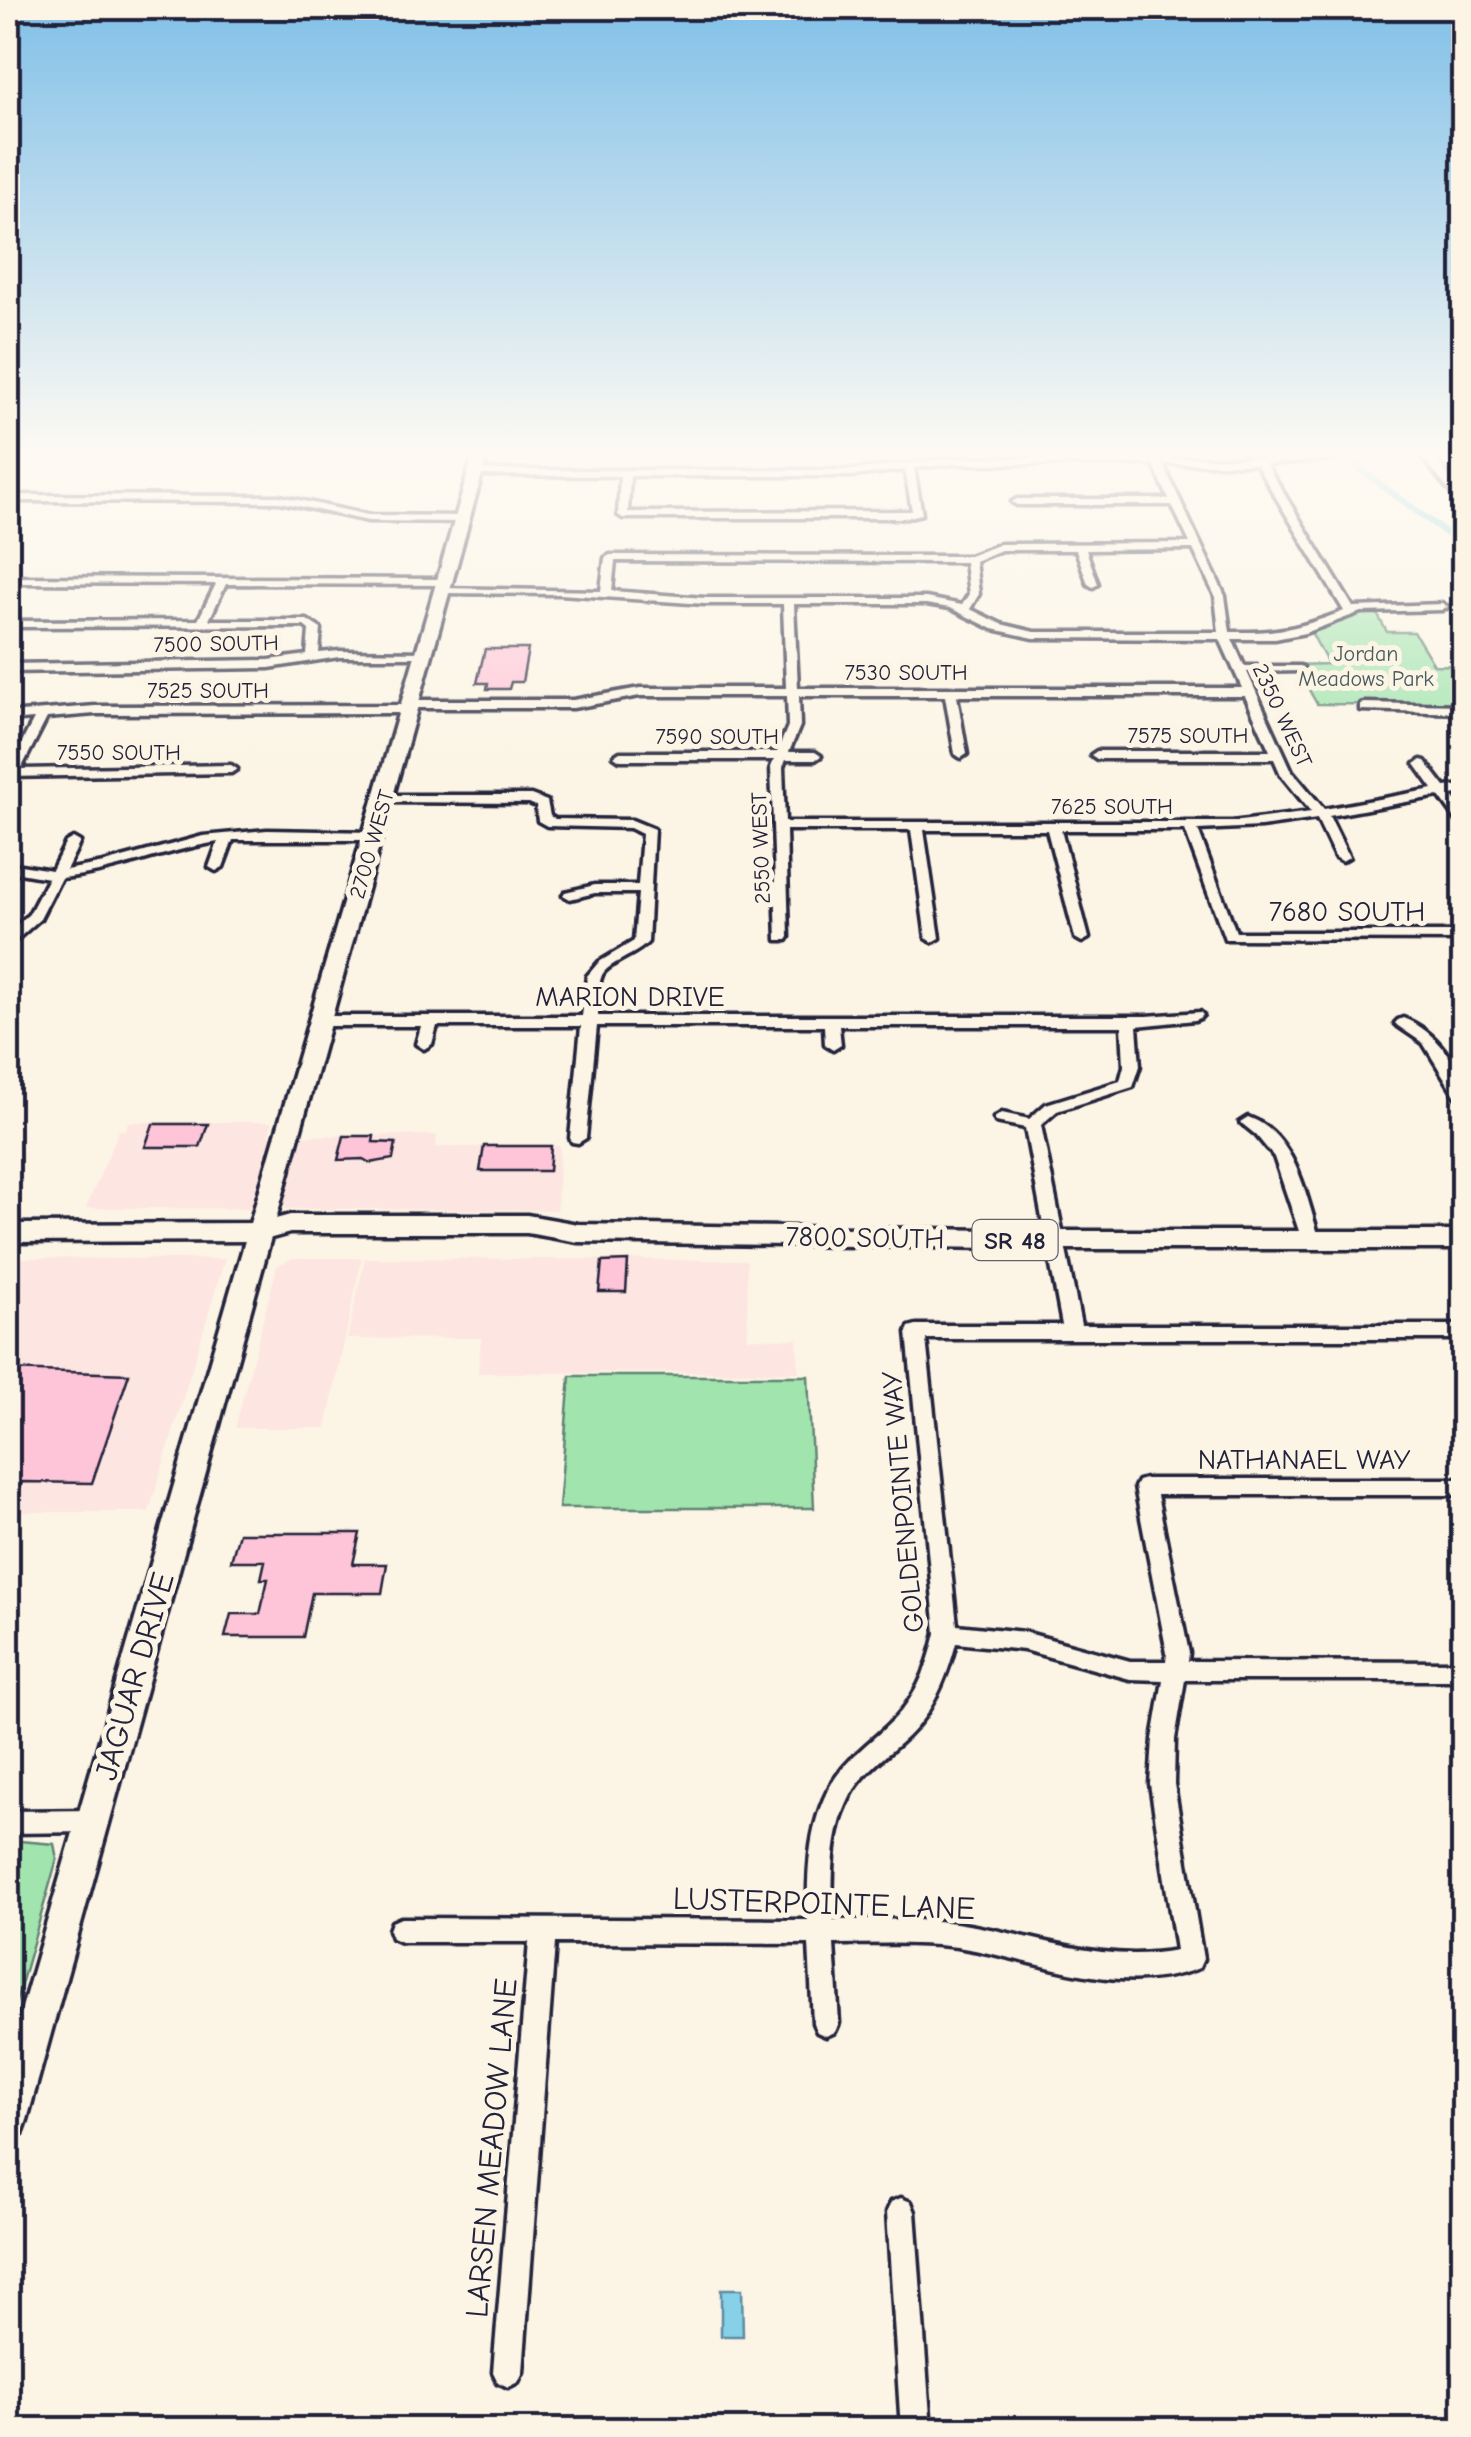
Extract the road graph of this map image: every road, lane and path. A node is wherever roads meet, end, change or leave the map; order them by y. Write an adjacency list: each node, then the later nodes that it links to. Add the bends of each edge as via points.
1 (448, 570): 10 (main road, 2700 WEST)
2 (609, 570): 11 (street)
3 (971, 570): 14 (street, via 974,594)
4 (1087, 570): 9 (street)
5 (1207, 570): 18 (street, 2350 WEST, via 1222,602)
6 (1325, 570): 15 (street)
7 (8, 580): 8 (street)
8 (223, 580): 10 (street); 16 (street)
9 (1092, 584)
10 (444, 586): 11 (street); 19 (main road, 2700 WEST)
11 (606, 594): 12 (street)
12 (788, 601): 14 (street, via 926,601); 24 (street, 2550 WEST)
13 (1442, 607): 15 (street)
14 (965, 609): 18 (street, via 1034,635)
15 (1350, 611): 18 (street, via 1292,634)
16 (202, 623): 17 (street); 20 (street, via 311,624)
17 (8, 624)
18 (1225, 636): 22 (street, 2350 WEST)
19 (424, 654): 20 (street, 7500 SOUTH); 28 (main road, 2700 WEST)
20 (313, 658): 21 (street, 7500 SOUTH)
21 (8, 668)
22 (1239, 669): 23 (street); 26 (street, 2350 WEST)
23 (1300, 669)
24 (792, 692): 25 (street, 7530 SOUTH); 27 (street, 7530 SOUTH, via 627,693); 36 (street, 2550 WEST, via 794,726)
25 (950, 692): 26 (street, 7530 SOUTH); 33 (street)
26 (1250, 692): 34 (street, 2350 WEST)
27 (564, 704): 28 (street, 7525 SOUTH)
28 (410, 707): 31 (street, 7525 SOUTH); 44 (main road, 2700 WEST)
29 (1364, 707): 30 (street)
30 (1464, 709)
31 (40, 714): 32 (street, 7525 SOUTH); 41 (street)
32 (8, 716)
33 (961, 754)
34 (1279, 755): 38 (street, 7575 SOUTH); 45 (street, 2350 WEST)
35 (620, 756): 36 (street, 7590 SOUTH)
36 (778, 756): 37 (street, 7590 SOUTH); 47 (street, 2550 WEST)
37 (815, 756)
38 (1097, 756)
39 (1421, 764): 43 (street)
40 (231, 769): 41 (street, 7550 SOUTH)
41 (10, 773)
42 (1464, 789): 43 (street, 7625 SOUTH)
43 (1442, 791): 45 (street, 7625 SOUTH); 46 (street)
44 (384, 799): 51 (main road, 2700 WEST); 58 (street, via 531,799 552,823 644,826 650,837)
45 (1322, 816): 50 (street, 7625 SOUTH); 54 (street, 2350 WEST)
46 (1464, 821)
47 (779, 826): 48 (street, 7625 SOUTH); 61 (street, 2550 WEST)
48 (916, 826): 49 (street, 7625 SOUTH); 62 (street)
49 (1053, 826): 50 (street, 7625 SOUTH); 63 (street)
50 (1190, 826): 60 (street, 7680 SOUTH, via 1230,936)
51 (374, 836): 52 (street); 66 (main road, 2700 WEST)
52 (227, 837): 56 (street); 57 (street, via 118,866)
53 (73, 842): 57 (street)
54 (1342, 857)
55 (8, 867): 57 (street)
56 (216, 867)
57 (56, 874): 64 (street, via 35,916)
58 (646, 889): 59 (street); 68 (street, via 641,942 596,972)
59 (570, 895)
60 (1464, 936)
61 (782, 938)
62 (933, 938)
63 (1082, 938)
64 (8, 940)
65 (1195, 1015): 70 (street, MARION DRIVE)
66 (322, 1021): 67 (street, MARION DRIVE); 80 (main road, 2700 WEST)
67 (430, 1021): 68 (street, MARION DRIVE); 72 (street)
68 (588, 1021): 69 (street, MARION DRIVE); 78 (street)
69 (831, 1021): 70 (street, MARION DRIVE); 73 (street)
70 (1129, 1021): 77 (street, via 1132,1066 1126,1084 1058,1104)
71 (1403, 1023): 74 (street, via 1429,1040)
72 (424, 1044)
73 (833, 1045)
74 (1464, 1096)
75 (1002, 1118): 77 (street)
76 (1248, 1122): 82 (street, via 1278,1144)
77 (1033, 1125): 81 (street)
78 (578, 1138)
79 (8, 1232): 80 (main road, 7800 SOUTH / SR 48)
80 (262, 1232): 81 (main road, 7800 SOUTH / SR 48, via 286,1241 521,1241 567,1232); 90 (main road, JAGUAR DRIVE)
81 (1056, 1240): 82 (main road, 7800 SOUTH / SR 48); 84 (street)
82 (1311, 1240): 83 (main road, 7800 SOUTH / SR 48)
83 (1464, 1240)
84 (1073, 1332): 85 (street, GOLDENPOINTE WAY); 87 (street, GOLDENPOINTE WAY, via 916,1332)
85 (1464, 1332)
86 (1464, 1487): 88 (street, NATHANAEL WAY, via 1144,1487)
87 (947, 1633): 88 (street, via 1024,1642 1130,1670); 94 (street, GOLDENPOINTE WAY, via 924,1700 856,1766 827,1819 821,1843)
88 (1178, 1671): 89 (street); 94 (street, LUSTERPOINTE LANE, via 1162,1784 1190,1958 1101,1965 956,1933)
89 (1464, 1671)
90 (93, 1821): 91 (street); 96 (main road, JAGUAR DRIVE)
91 (8, 1822)
92 (401, 1930): 93 (street, LUSTERPOINTE LANE)
93 (543, 1930): 94 (street, LUSTERPOINTE LANE); 98 (street, LARSEN MEADOW LANE)
94 (824, 1932): 95 (street, GOLDENPOINTE WAY)
95 (826, 2024)
96 (8, 2120)
97 (900, 2212): 99 (street)
98 (508, 2372)
99 (916, 2430)

